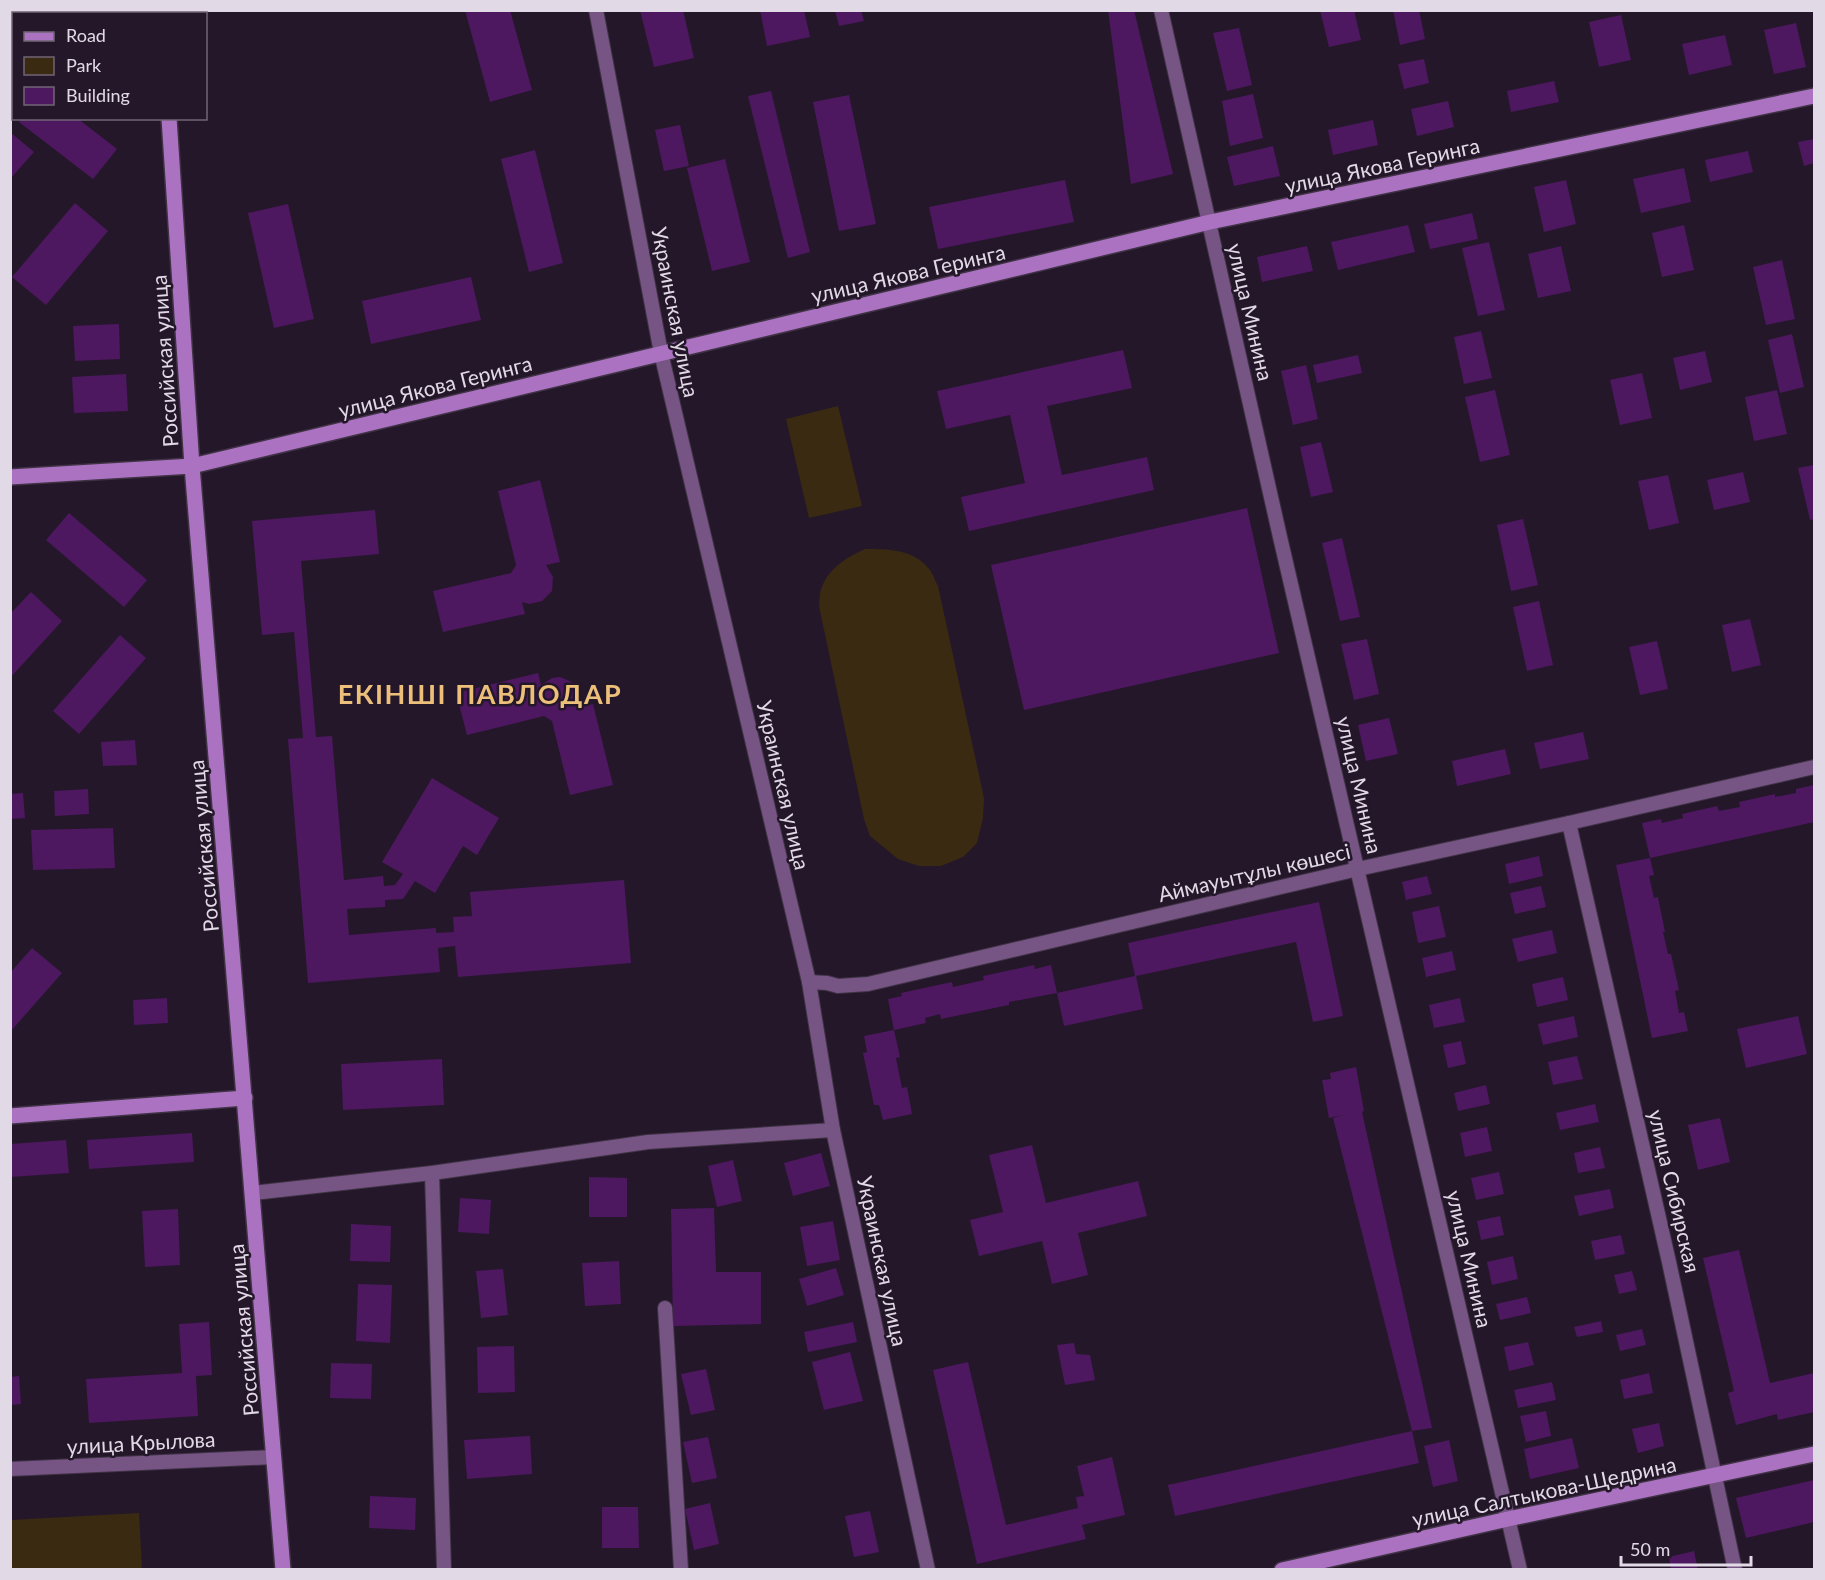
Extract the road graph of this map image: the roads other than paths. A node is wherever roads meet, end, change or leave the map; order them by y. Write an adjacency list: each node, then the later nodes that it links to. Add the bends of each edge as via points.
1 (596, 10): 6 (street, Украинская улица)
2 (1161, 10): 5 (street, улица Минина)
3 (1815, 96): 5 (street, улица Якова Геринга)
4 (169, 120): 7 (street, Российская улица)
5 (1210, 222): 6 (street, улица Якова Геринга); 11 (street, улица Минина)
6 (661, 353): 7 (street, улица Якова Геринга); 12 (street, Украинская улица)
7 (192, 466): 8 (street, улица Якова Геринга); 13 (street, Российская улица)
8 (10, 477)
9 (1815, 767): 10 (street, Аймауытұлы көшесі)
10 (1569, 823): 11 (street, Аймауытұлы көшесі); 22 (street, улица Сибирская)
11 (1358, 869): 12 (street, Аймауытұлы көшесі, via 868,984 838,986); 23 (street, улица Минина)
12 (809, 982): 15 (street, Украинская улица)
13 (245, 1098): 14 (street); 17 (street, Российская улица)
14 (10, 1116)
15 (833, 1130): 16 (street, via 648,1142); 28 (street, Украинская улица)
16 (432, 1173): 17 (street); 26 (street)
17 (253, 1193): 20 (street, Российская улица)
18 (665, 1308): 27 (street)
19 (1815, 1454): 22 (street, улица Салтыкова-Щедрина)
20 (274, 1457): 21 (street, улица Крылова); 25 (street, Российская улица)
21 (10, 1469)
22 (1716, 1476): 23 (street, улица Салтыкова-Щедрина); 31 (street, улица Сибирская)
23 (1508, 1519): 24 (street, улица Салтыкова-Щедрина); 30 (street, улица Минина)
24 (1316, 1566): 29 (street, улица Салтыкова-Щедрина)
25 (283, 1569)
26 (444, 1569)
27 (681, 1569)
28 (928, 1569)
29 (1282, 1569)
30 (1520, 1569)
31 (1735, 1569)

